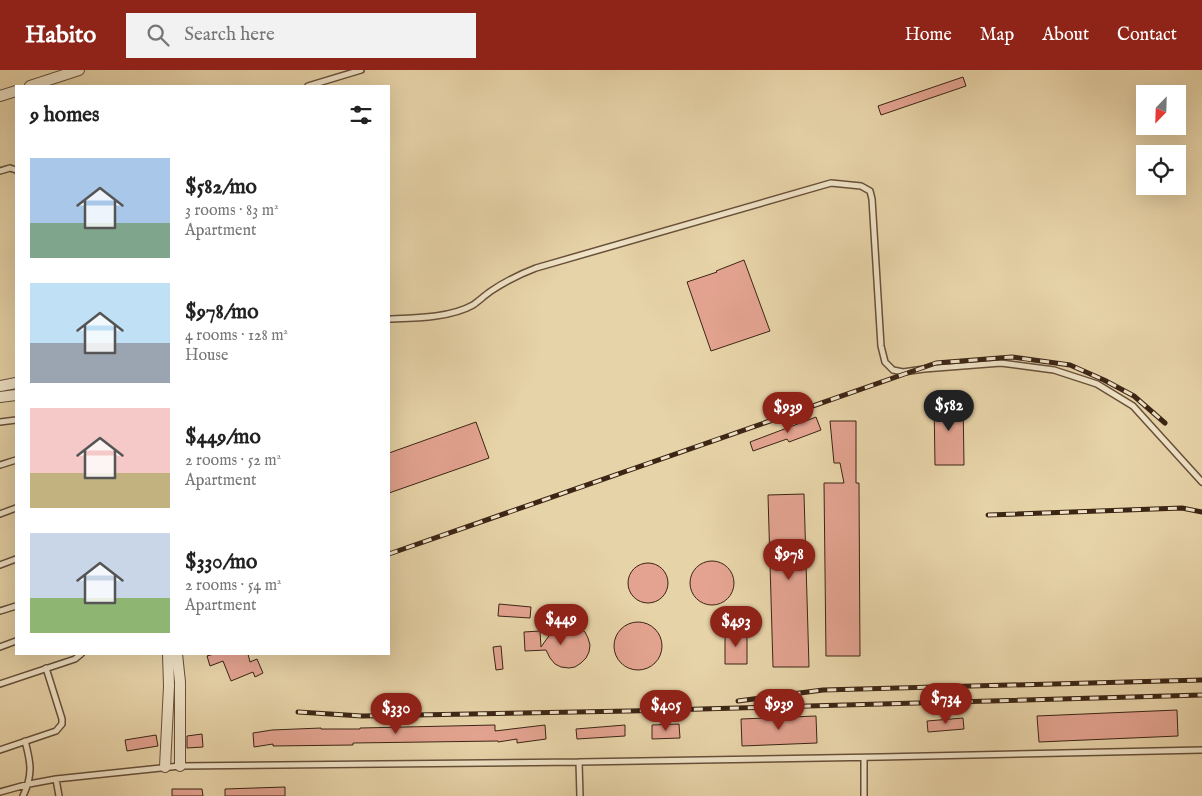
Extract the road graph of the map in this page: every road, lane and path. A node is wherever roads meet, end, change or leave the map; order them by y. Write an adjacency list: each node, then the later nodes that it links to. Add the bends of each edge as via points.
1 (79, 70): 3 (street)
2 (361, 70): 5 (lane)
3 (65, 72): 4 (street)
4 (32, 85)
5 (311, 85)
6 (15, 91): 7 (street)
7 (0, 96)
8 (15, 170): 9 (lane)
9 (0, 171)
10 (390, 320): 19 (lane, via 450,313 472,305 492,290 536,268 831,183 861,186 870,191 872,199 881,346 885,362 893,370 904,372 1001,363 1054,370 1097,384 1133,406)
11 (15, 383): 12 (street)
12 (0, 386)
13 (15, 395): 14 (street)
14 (0, 397)
15 (15, 420): 16 (lane)
16 (0, 422)
17 (15, 460): 18 (lane)
18 (0, 466)
19 (1202, 482)
20 (15, 508): 21 (lane)
21 (0, 514)
22 (15, 559): 23 (lane)
23 (0, 565)
24 (15, 606): 25 (lane)
25 (0, 611)
26 (15, 641): 27 (lane)
27 (0, 647)
28 (80, 655): 31 (lane)
29 (168, 655): 39 (street)
30 (177, 655): 38 (street)
31 (46, 668): 32 (lane); 33 (lane, via 62,724 56,731)
32 (0, 684)
33 (25, 741): 34 (lane); 41 (lane, via 30,763)
34 (0, 750)
35 (1202, 750): 36 (lane)
36 (864, 758): 37 (lane); 46 (lane)
37 (579, 762): 38 (lane); 45 (lane)
38 (180, 766): 39 (lane)
39 (165, 767): 40 (lane)
40 (56, 779): 41 (lane); 44 (lane)
41 (29, 784): 42 (lane); 43 (lane)
42 (0, 792)
43 (23, 796)
44 (59, 796)
45 (580, 796)
46 (864, 796)

